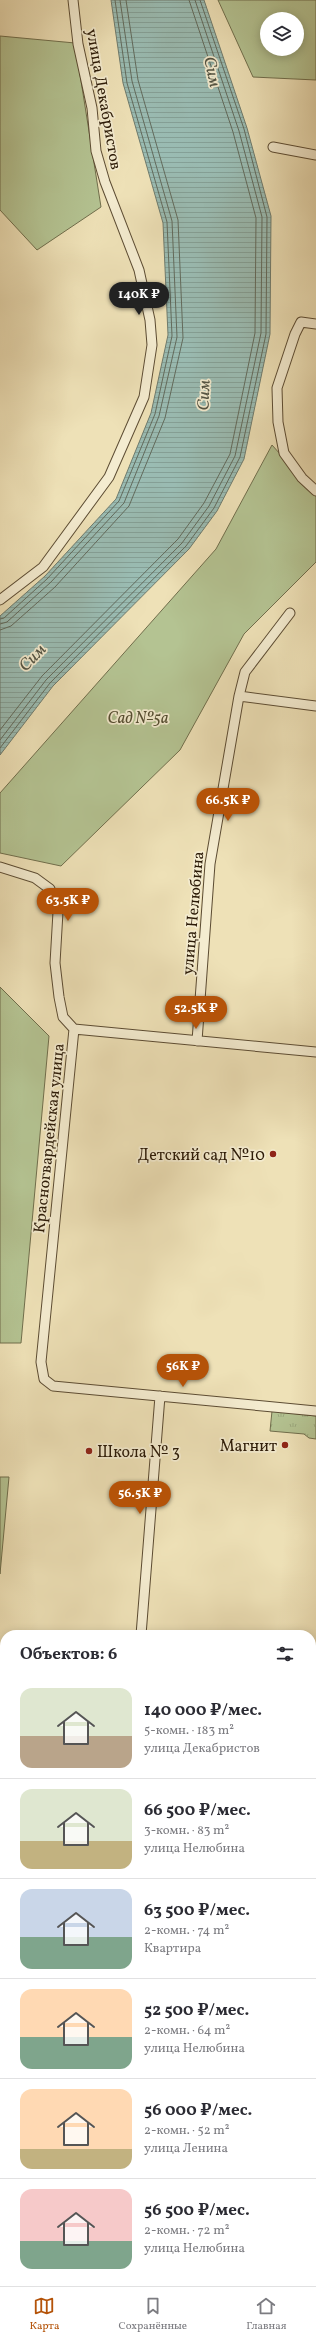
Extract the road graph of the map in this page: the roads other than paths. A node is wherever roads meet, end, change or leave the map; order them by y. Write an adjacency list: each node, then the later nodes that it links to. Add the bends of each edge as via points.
1 (73, 0): 6 (street, улица Декабристов, via 78,44 92,108 96,151 105,182 139,270 150,320 152,345 144,397 109,477 43,567)
2 (273, 147): 3 (street)
3 (316, 155)
4 (316, 324): 5 (street, via 301,322 277,388 278,422 284,453 302,478)
5 (316, 490)
6 (0, 600)
7 (290, 613): 8 (street, улица Нелюбина, via 245,672)
8 (239, 696): 9 (street); 12 (street, улица Нелюбина, via 210,864)
9 (316, 706)
10 (0, 867): 11 (street, Красногвардейская улица, via 35,878 50,889 58,912 55,963 59,997 63,1017)
11 (74, 1029): 12 (street); 14 (street, Красногвардейская улица, via 41,1362 44,1379 53,1386)
12 (197, 1041): 13 (street)
13 (316, 1052)
14 (160, 1396): 15 (street); 16 (street)
15 (316, 1411)
16 (142, 1630)

